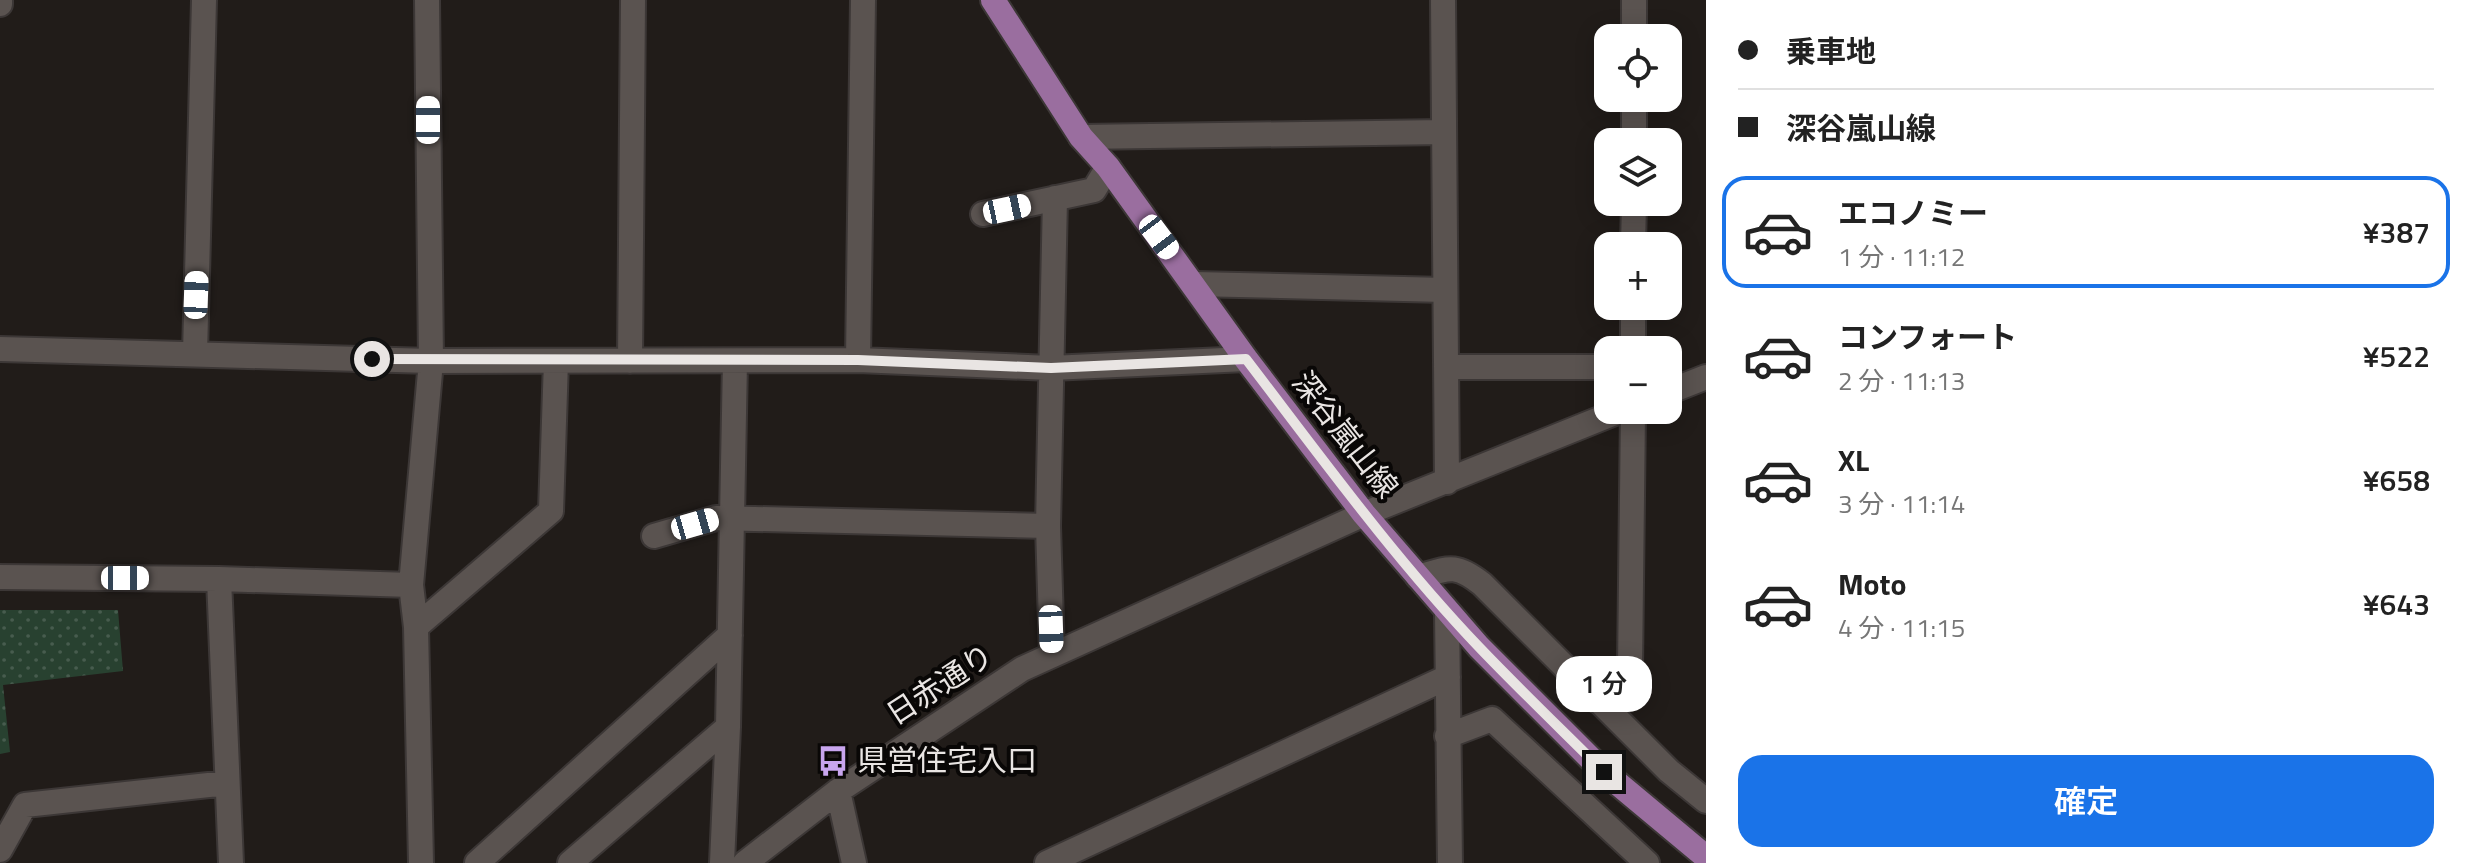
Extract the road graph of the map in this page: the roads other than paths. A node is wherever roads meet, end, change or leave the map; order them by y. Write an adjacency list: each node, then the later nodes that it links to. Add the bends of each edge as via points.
1 (204, 0): 17 (street)
2 (427, 0): 20 (street)
3 (633, 0): 22 (street)
4 (863, 0): 19 (street)
5 (993, 0): 10 (main road, 深谷嵐山線)
6 (1443, 0): 9 (street)
7 (1634, 0): 8 (street)
8 (1634, 24)
9 (1444, 132): 10 (street); 15 (street)
10 (1081, 137): 11 (main road, 深谷嵐山線)
11 (1108, 167): 12 (street, via 1094,190); 14 (main road, 深谷嵐山線)
12 (1055, 198): 13 (street); 26 (street)
13 (983, 214)
14 (1194, 284): 15 (street); 18 (main road, 深谷嵐山線)
15 (1445, 290): 24 (street)
16 (0, 349): 17 (street)
17 (195, 354): 20 (street)
18 (1246, 359): 26 (street); 32 (main road, 深谷嵐山線)
19 (858, 360): 23 (street); 26 (street)
20 (431, 361): 21 (street); 39 (street)
21 (556, 361): 22 (street); 41 (street, via 551,511)
22 (630, 361): 23 (street)
23 (735, 361): 33 (street)
24 (1446, 367): 25 (street); 31 (street)
25 (1594, 367)
26 (1051, 368): 34 (street)
27 (1706, 377): 28 (street)
28 (1682, 386)
29 (1594, 422): 31 (street, 日赤通り)
30 (1633, 424): 45 (street, via 1630,669)
31 (1447, 482): 32 (street, 日赤通り)
32 (1364, 514): 37 (main road, 深谷嵐山線); 43 (street, 日赤通り)
33 (732, 518): 34 (street); 35 (street); 42 (street)
34 (1048, 526): 43 (street)
35 (654, 536)
36 (0, 577): 38 (street)
37 (1418, 577): 40 (main road, 深谷嵐山線); 45 (street, via 1448,568 1465,571)
38 (219, 579): 39 (street); 48 (street)
39 (411, 585): 41 (street)
40 (1447, 611): 44 (street); 52 (main road, 深谷嵐山線, via 1604,772)
41 (416, 627): 54 (street)
42 (730, 635): 46 (street); 55 (street)
43 (1052, 655): 49 (street, 日赤通り, via 1022,669)
44 (1448, 677): 47 (street); 60 (street)
45 (1598, 701): 50 (street)
46 (728, 727): 56 (street); 57 (street)
47 (1447, 736): 61 (street); 62 (street, via 1492,719)
48 (227, 783): 51 (street, via 25,805); 53 (street)
49 (838, 791): 58 (street, 日赤通り); 59 (street)
50 (1706, 801)
51 (0, 850)
52 (1706, 857)
53 (231, 863)
54 (421, 863)
55 (477, 863)
56 (570, 863)
57 (722, 863)
58 (745, 863)
59 (854, 863)
60 (1047, 863)
61 (1450, 863)
62 (1647, 863)

